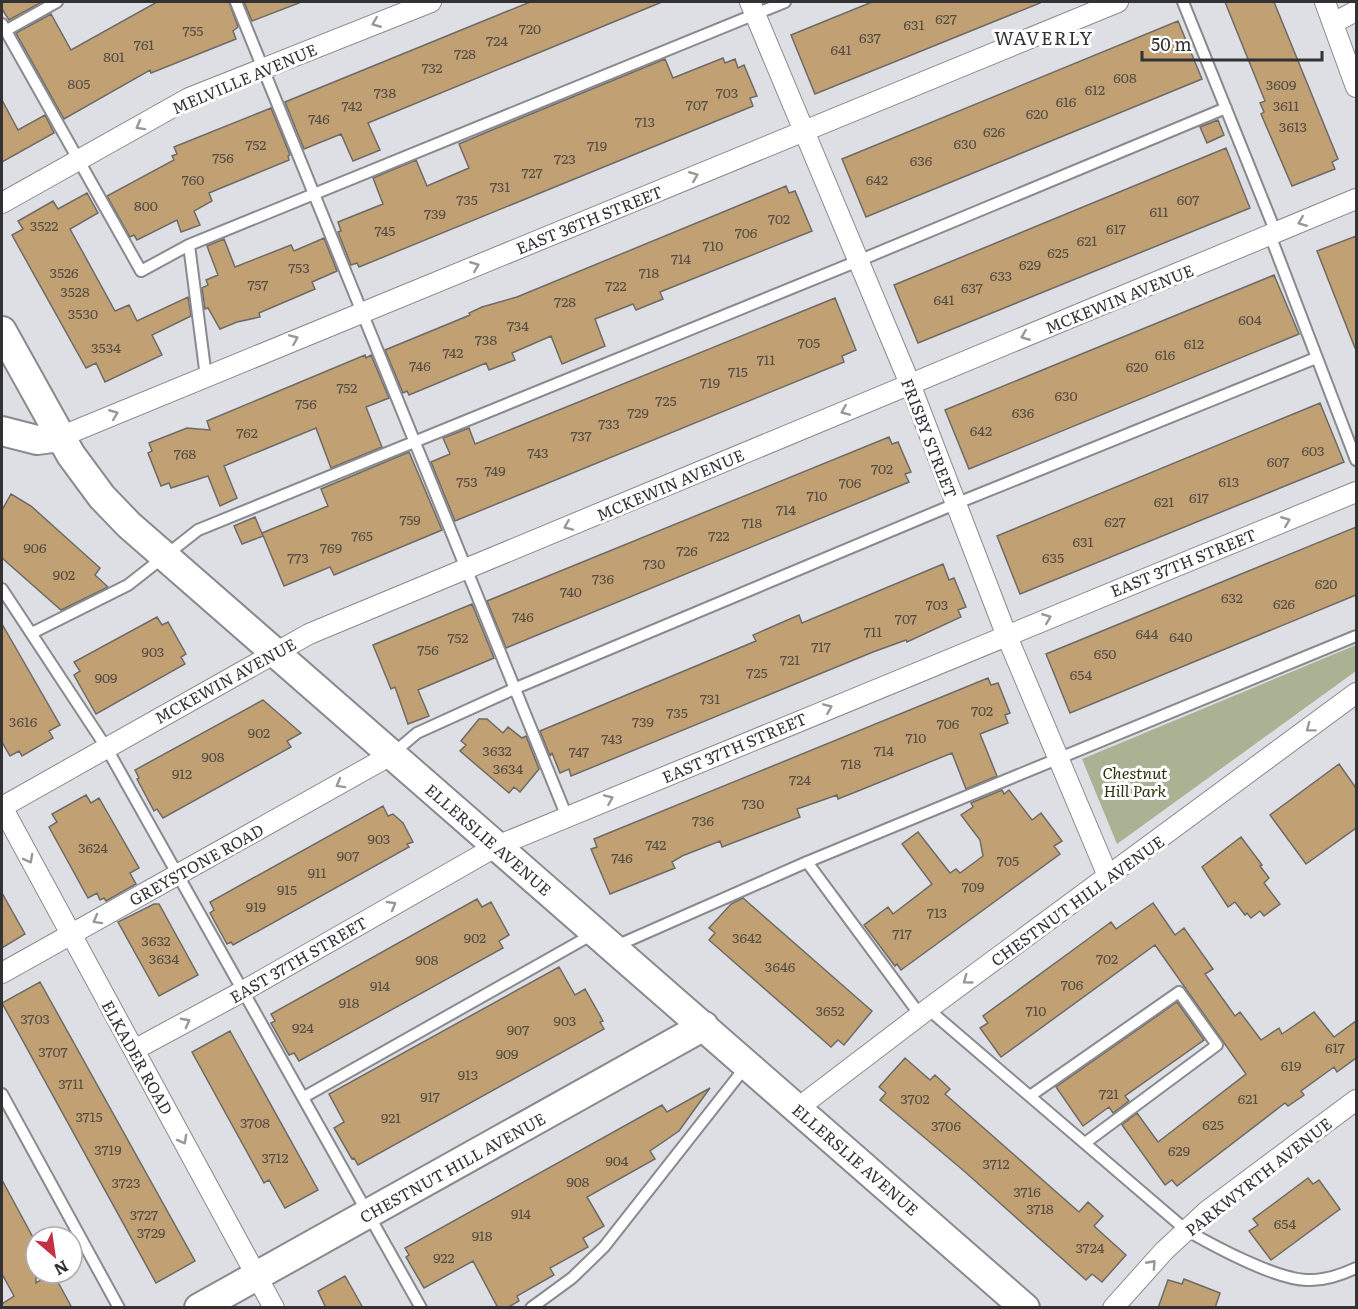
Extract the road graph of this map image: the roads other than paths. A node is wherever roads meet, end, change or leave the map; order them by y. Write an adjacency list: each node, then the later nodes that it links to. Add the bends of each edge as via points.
1 (57, 2): 11 (lane)
2 (236, 2): 12 (lane)
3 (431, 2): 12 (street, MELVILLE AVENUE, one-way to 12)
4 (785, 2): 8 (lane)
5 (1118, 2): 15 (street, EAST 36TH STREET)
6 (1183, 2): 14 (lane)
7 (1325, 2): 10 (street)
8 (752, 8): 15 (street, FRISBY STREET); 17 (lane)
9 (1356, 11): 10 (street)
10 (1333, 23): 13 (street)
11 (3, 27): 16 (lane)
12 (264, 69): 16 (street, MELVILLE AVENUE, one-way to 16, via 189,98); 17 (lane)
13 (1356, 87)
14 (1226, 108): 20 (lane); 22 (lane)
15 (805, 131): 22 (street, FRISBY STREET); 23 (street, EAST 36TH STREET, one-way to 15)
16 (77, 160): 19 (street, MELVILLE AVENUE); 21 (lane, via 141,271)
17 (316, 195): 21 (lane); 23 (lane)
18 (1356, 199): 20 (street, MCKEWIN AVENUE, one-way to 20)
19 (2, 203)
20 (1273, 234): 25 (lane); 27 (street, MCKEWIN AVENUE, one-way to 27)
21 (189, 245): 26 (lane)
22 (858, 261): 27 (street, FRISBY STREET); 30 (lane)
23 (363, 310): 26 (street, EAST 36TH STREET, one-way to 23); 30 (lane)
24 (4, 343): 29 (street, ELLERSLIE AVENUE)
25 (1316, 358): 31 (lane); 33 (lane)
26 (206, 377): 29 (street, EAST 36TH STREET, one-way to 26)
27 (910, 384): 33 (street, FRISBY STREET); 35 (street, MCKEWIN AVENUE, one-way to 35)
28 (2, 431): 29 (street, via 37,440)
29 (60, 436): 34 (street, ELLERSLIE AVENUE, via 102,497)
30 (416, 440): 34 (lane, via 198,530); 35 (lane)
31 (1356, 460)
32 (1356, 492): 38 (street, EAST 37TH STREET, one-way to 32)
33 (955, 504): 38 (street, FRISBY STREET); 41 (lane)
34 (162, 557): 37 (lane, via 128,585); 40 (street, ELLERSLIE AVENUE)
35 (466, 568): 40 (street, MCKEWIN AVENUE); 41 (lane)
36 (2, 589): 37 (lane)
37 (33, 633): 43 (lane)
38 (1006, 634): 45 (street, FRISBY STREET); 47 (street, EAST 37TH STREET, one-way to 38)
39 (1356, 636): 45 (lane)
40 (273, 652): 43 (street, MCKEWIN AVENUE); 44 (street, ELLERSLIE AVENUE)
41 (516, 688): 44 (lane, via 417,733); 47 (lane)
42 (1356, 693): 51 (street, CHESTNUT HILL AVENUE, one-way to 51)
43 (106, 747): 46 (street, MCKEWIN AVENUE); 50 (lane)
44 (391, 755): 48 (street, ELLERSLIE AVENUE); 50 (street, GREYSTONE ROAD, one-way to 50)
45 (1059, 758): 49 (lane); 51 (street, FRISBY STREET)
46 (2, 807): 52 (street, ELKADER ROAD, one-way to 52)
47 (567, 817): 48 (street, EAST 37TH STREET)
48 (497, 846): 53 (street, ELLERSLIE AVENUE); 55 (street, EAST 37TH STREET, one-way to 48)
49 (807, 862): 53 (lane); 56 (lane)
50 (180, 873): 52 (street, GREYSTONE ROAD, one-way to 52); 55 (lane)
51 (1108, 876): 56 (street, CHESTNUT HILL AVENUE, one-way to 56)
52 (70, 934): 54 (street, GREYSTONE ROAD); 58 (street, ELKADER ROAD)
53 (604, 940): 57 (street, ELLERSLIE AVENUE); 62 (lane)
54 (2, 973)
55 (245, 990): 58 (street, EAST 37TH STREET, one-way to 55); 62 (lane)
56 (924, 1012): 61 (lane); 64 (street, CHESTNUT HILL AVENUE)
57 (704, 1026): 59 (street, ELLERSLIE AVENUE); 66 (street, CHESTNUT HILL AVENUE)
58 (134, 1050): 69 (street, ELKADER ROAD, one-way to 69)
59 (747, 1064): 64 (street, ELLERSLIE AVENUE); 74 (lane, via 604,1247 572,1278)
60 (2, 1094): 70 (lane)
61 (1030, 1096): 65 (lane); 65 (lane, via 1179,992 1217,1045)
62 (304, 1097): 66 (lane)
63 (1356, 1100): 67 (street, PARKWYRTH AVENUE)
64 (798, 1108): 75 (street, ELLERSLIE AVENUE)
65 (1085, 1143): 67 (lane)
66 (367, 1214): 69 (street, CHESTNUT HILL AVENUE); 73 (lane)
67 (1186, 1230): 68 (lane, via 1208,1243 1306,1280); 76 (street, PARKWYRTH AVENUE, one-way to 67)
68 (1356, 1268)
69 (257, 1275): 71 (street, CHESTNUT HILL AVENUE); 72 (street, ELKADER ROAD)
70 (119, 1308)
71 (200, 1308)
72 (274, 1308)
73 (421, 1308)
74 (531, 1308)
75 (1026, 1308)
76 (1113, 1308)

